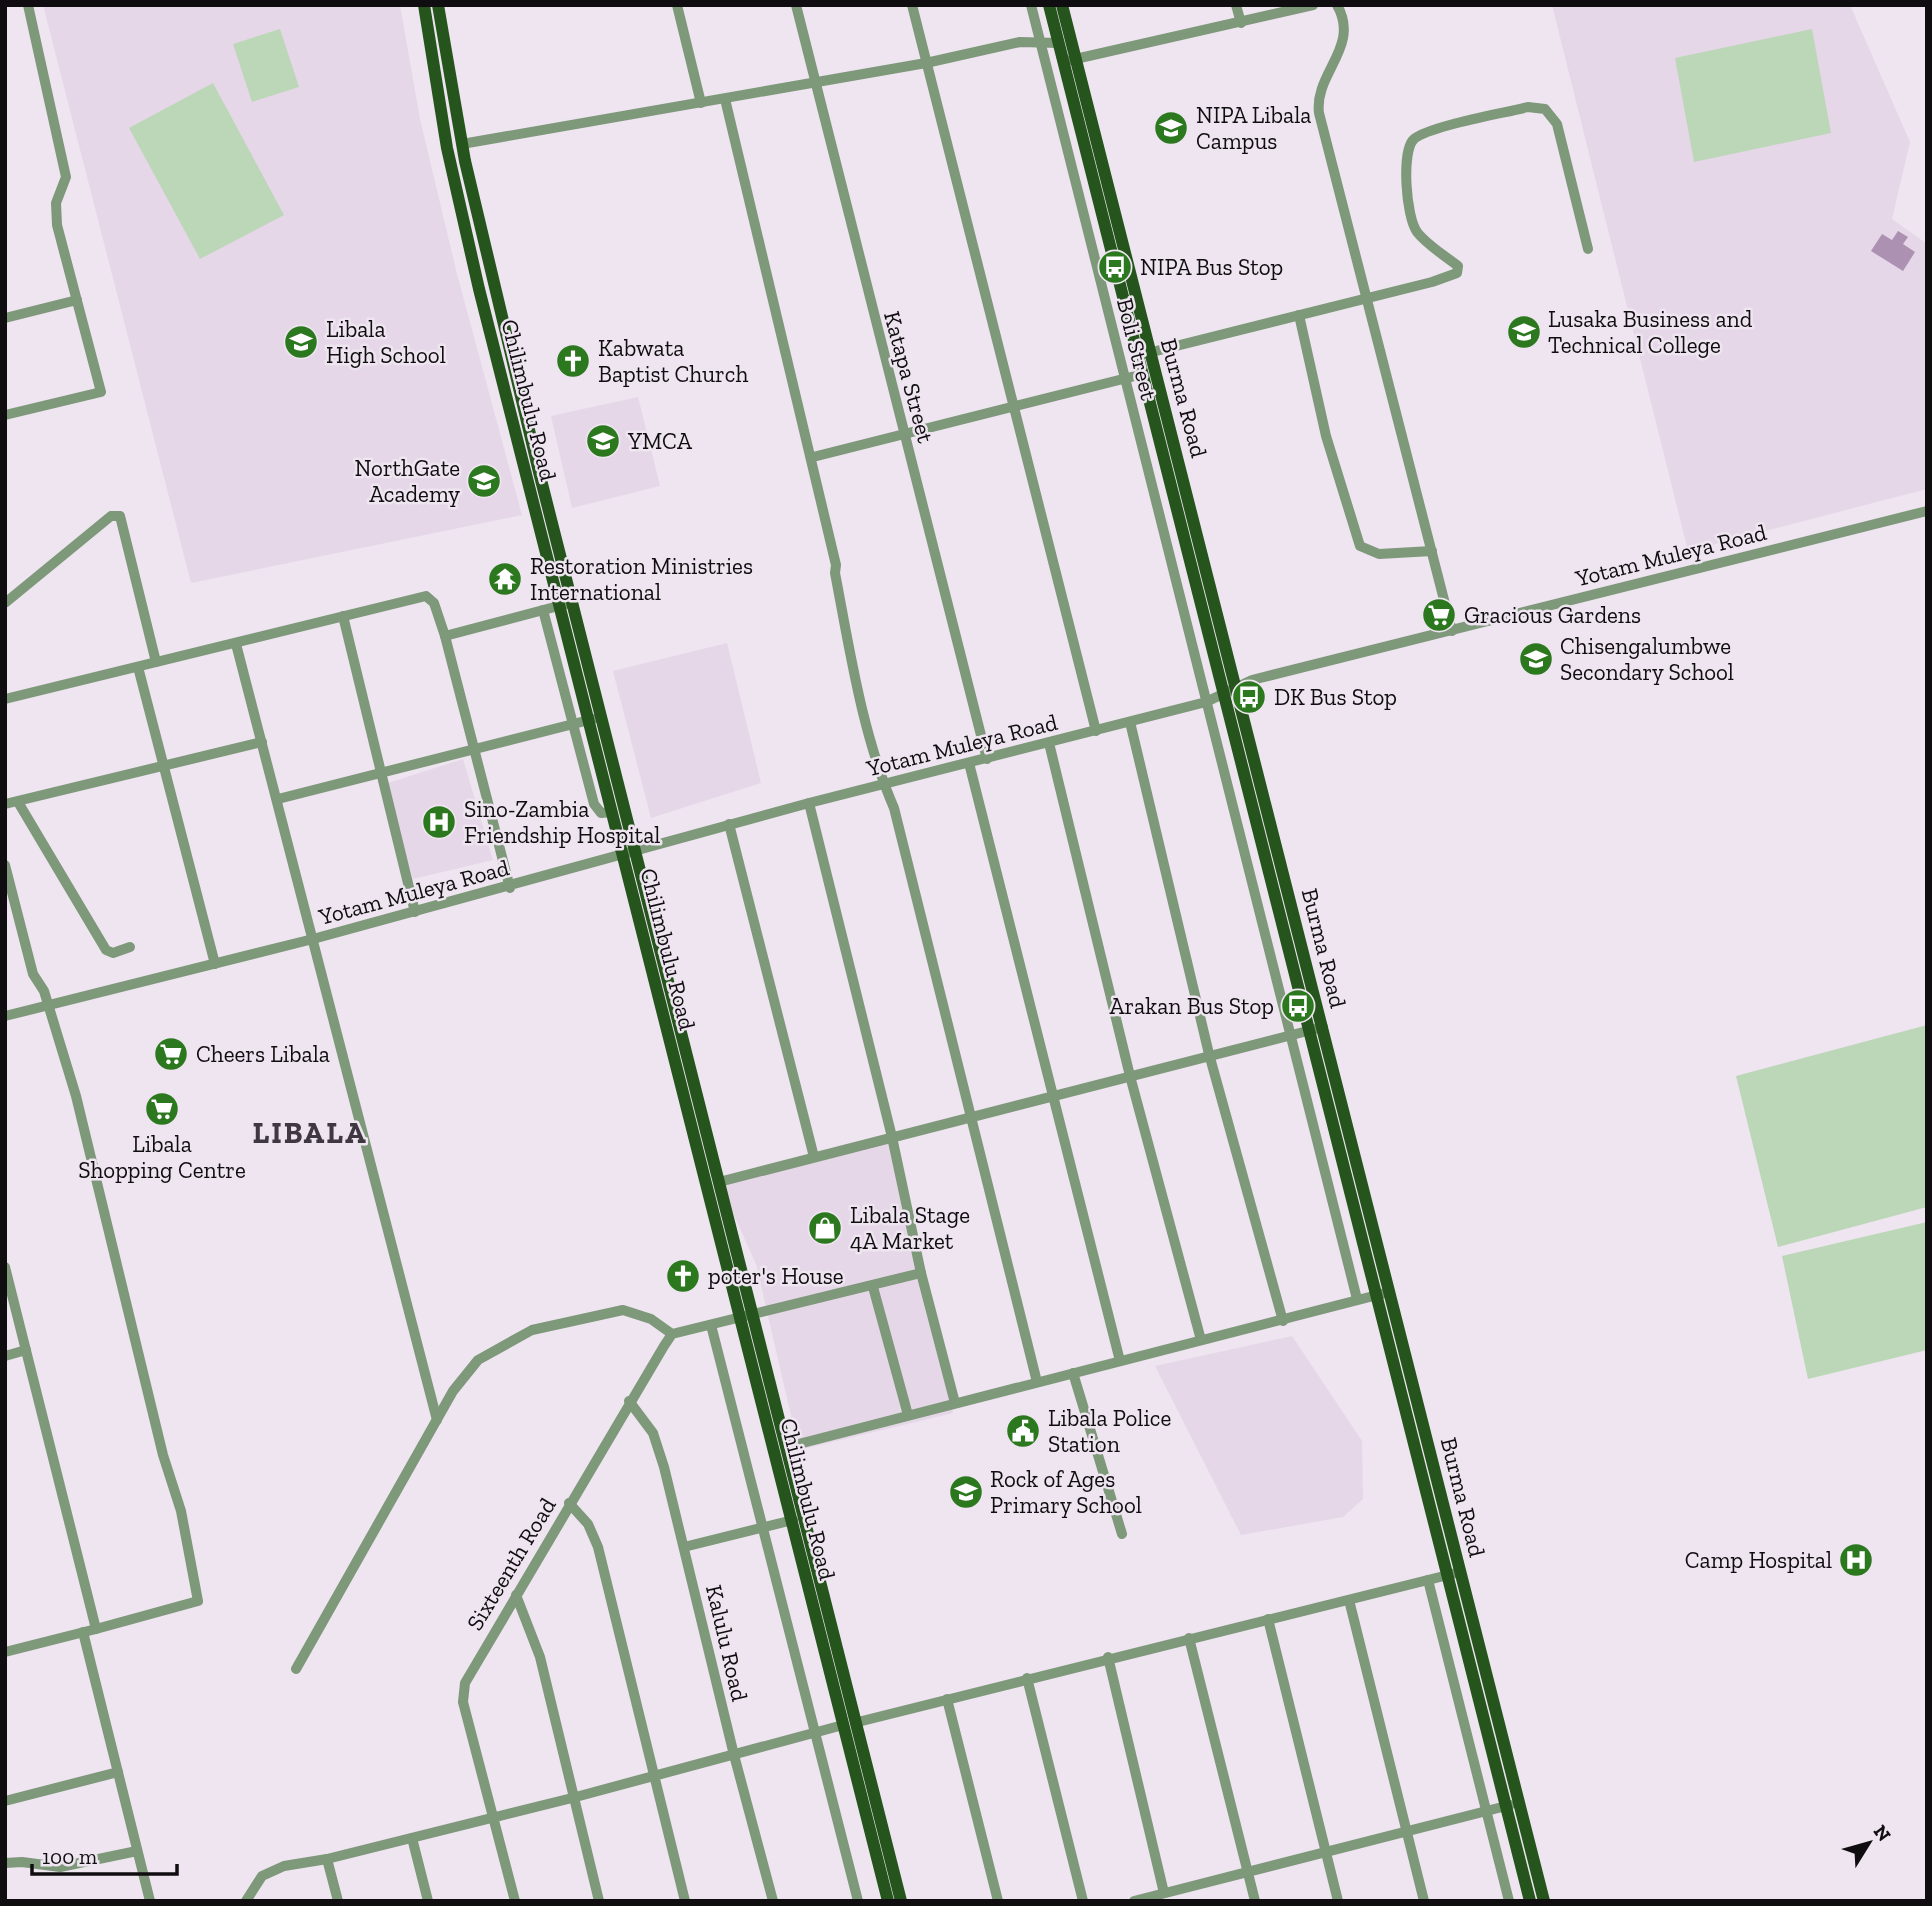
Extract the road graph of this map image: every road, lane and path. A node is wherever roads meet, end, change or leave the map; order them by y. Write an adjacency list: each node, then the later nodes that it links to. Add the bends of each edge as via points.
1 (28, 5): 24 (street, via 66,177 55,216)
2 (424, 5): 37 (main road, Chilimbulu Road, via 447,148)
3 (438, 5): 21 (main road, Chilimbulu Road)
4 (677, 5): 20 (street)
5 (796, 5): 18 (street, Katapa Street)
6 (912, 5): 17 (street)
7 (1031, 5): 14 (street, Boli Street)
8 (1049, 5): 15 (main road, Burma Road)
9 (1062, 5): 16 (main road, Burma Road)
10 (1236, 5): 13 (street)
11 (1313, 5): 13 (street)
12 (1337, 5): 23 (street, via 1346,26 1319,95 1318,113)
13 (1241, 23): 16 (street)
14 (1040, 41): 15 (street); 17 (street); 29 (street, Boli Street)
15 (1058, 43): 16 (main road, Burma Road)
16 (1069, 60): 27 (main road, Burma Road)
17 (926, 63): 18 (street); 30 (street)
18 (816, 83): 19 (street); 32 (street, Katapa Street)
19 (725, 99): 20 (street); 33 (street)
20 (701, 103): 21 (street)
21 (462, 144): 37 (main road, Chilimbulu Road)
22 (1588, 249): 23 (street, via 1557,124 1545,108 1528,107 1414,139 1406,155 1412,222 1424,240 1458,270)
23 (1367, 298): 25 (street); 35 (street)
24 (77, 300): 26 (street); 31 (street, via 101,392)
25 (1299, 315): 27 (street); 35 (street, via 1326,436 1360,546 1378,554)
26 (5, 318)
27 (1144, 354): 28 (main road, Burma Road); 45 (main road, Burma Road)
28 (1143, 374): 29 (street); 46 (main road, Burma Road)
29 (1124, 379): 30 (street); 48 (street, Boli Street)
30 (1014, 407): 32 (street); 52 (street)
31 (5, 415)
32 (904, 434): 33 (street); 56 (street, Katapa Street)
33 (813, 457): 60 (street, via 848,642)
34 (1927, 511): 40 (street, Yotam Muleya Road)
35 (1432, 551): 40 (street)
36 (5, 603): 43 (street, via 111,516 120,516)
37 (567, 604): 38 (street); 49 (main road, Chilimbulu Road)
38 (543, 610): 41 (street); 51 (street)
39 (343, 616): 41 (street, via 426,596 434,603); 42 (street); 59 (street)
40 (1452, 631): 45 (street, Yotam Muleya Road)
41 (445, 636): 55 (street)
42 (236, 644): 43 (street); 53 (street)
43 (156, 662): 44 (street)
44 (138, 667): 47 (street); 58 (street)
45 (1237, 685): 46 (street, Yotam Muleya Road); 79 (main road, Burma Road)
46 (1225, 694): 48 (street, Yotam Muleya Road); 79 (main road, Burma Road)
47 (5, 699)
48 (1206, 702): 50 (street, Yotam Muleya Road); 80 (street, Boli Street)
49 (595, 719): 51 (street); 65 (main road, Chilimbulu Road); 67 (main road, Chilimbulu Road)
50 (1130, 722): 52 (street, Yotam Muleya Road); 81 (street)
51 (573, 723): 55 (street); 65 (street, via 594,804 601,813)
52 (1096, 731): 54 (street, Yotam Muleya Road)
53 (262, 742): 58 (street); 61 (street)
54 (1049, 743): 56 (street, Yotam Muleya Road); 82 (street)
55 (473, 749): 59 (street); 70 (street)
56 (987, 759): 57 (street, Yotam Muleya Road)
57 (969, 763): 60 (street, Yotam Muleya Road); 83 (street)
58 (164, 764): 62 (street); 76 (street)
59 (382, 772): 61 (street); 72 (street)
60 (884, 785): 63 (street, Yotam Muleya Road); 84 (street, via 894,808)
61 (278, 799): 74 (street)
62 (18, 802): 64 (street); 75 (street, via 106,950 113,953)
63 (809, 803): 66 (street, Yotam Muleya Road); 85 (street)
64 (5, 804)
65 (612, 813): 68 (main road, Chilimbulu Road)
66 (729, 824): 67 (street, Yotam Muleya Road); 86 (street)
67 (635, 850): 68 (street, Yotam Muleya Road); 87 (main road, Chilimbulu Road)
68 (622, 855): 70 (street, Yotam Muleya Road); 93 (main road, Chilimbulu Road)
69 (5, 865): 71 (street)
70 (510, 888): 72 (street, Yotam Muleya Road)
71 (18, 911): 73 (street); 77 (street, via 33,974)
72 (415, 912): 74 (street, Yotam Muleya Road)
73 (5, 914)
74 (313, 939): 76 (street, Yotam Muleya Road); 106 (street)
75 (130, 947)
76 (215, 964): 77 (street, Yotam Muleya Road)
77 (47, 1005): 78 (street, Yotam Muleya Road); 119 (street, via 76,1096 163,1455 181,1511 198,1601)
78 (5, 1016)
79 (1316, 1029): 80 (street); 91 (main road, Burma Road)
80 (1290, 1035): 81 (street); 92 (street, Boli Street)
81 (1209, 1055): 82 (street); 94 (street)
82 (1130, 1076): 83 (street); 97 (street)
83 (1053, 1094): 84 (street); 100 (street)
84 (971, 1116): 85 (street); 102 (street)
85 (892, 1137): 86 (street); 89 (street)
86 (814, 1157): 87 (street)
87 (719, 1182): 93 (main road, Chilimbulu Road)
88 (5, 1267): 98 (street)
89 (921, 1273): 90 (street); 104 (street)
90 (873, 1287): 93 (street); 105 (street)
91 (1382, 1294): 92 (street); 113 (main road, Burma Road); 114 (main road, Burma Road)
92 (1357, 1299): 94 (street)
93 (746, 1316): 95 (street); 107 (main road, Chilimbulu Road); 109 (main road, Chilimbulu Road)
94 (1283, 1321): 97 (street)
95 (711, 1325): 96 (street); 110 (street)
96 (671, 1334): 103 (street, Sixteenth Road); 106 (street, via 651,1319 623,1311 532,1331 478,1360)
97 (1201, 1340): 100 (street)
98 (26, 1350): 99 (street); 119 (street)
99 (5, 1356)
100 (1120, 1361): 101 (street)
101 (1073, 1373): 102 (street); 111 (street)
102 (1037, 1382): 104 (street)
103 (629, 1401): 108 (street, Sixteenth Road); 112 (street, Kalulu Road, via 653,1433)
104 (955, 1403): 105 (street)
105 (908, 1415): 107 (street)
106 (437, 1420): 124 (street)
107 (787, 1447): 127 (main road, Chilimbulu Road)
108 (569, 1503): 116 (street, Sixteenth Road); 132 (street, via 588,1524 598,1547)
109 (793, 1520): 110 (street); 128 (main road, Chilimbulu Road)
110 (765, 1526): 112 (street); 129 (street)
111 (1122, 1534)
112 (684, 1547): 130 (street, Kalulu Road)
113 (1461, 1572): 114 (street); 135 (main road, Burma Road)
114 (1445, 1576): 115 (street); 135 (main road, Burma Road)
115 (1429, 1580): 117 (street); 136 (street)
116 (516, 1595): 133 (street, via 540,1657); 137 (street, Sixteenth Road, via 469,1671 463,1692)
117 (1349, 1600): 118 (street); 138 (street)
118 (1268, 1619): 121 (street); 141 (street)
119 (96, 1629): 120 (street)
120 (83, 1632): 122 (street); 131 (street)
121 (1189, 1638): 123 (street); 144 (street)
122 (5, 1652)
123 (1108, 1657): 125 (street); 145 (street)
124 (296, 1669)
125 (1027, 1678): 126 (street); 158 (street)
126 (947, 1699): 127 (street); 157 (street)
127 (858, 1722): 156 (main road, Chilimbulu Road)
128 (843, 1725): 129 (street); 155 (main road, Chilimbulu Road)
129 (816, 1733): 130 (street); 154 (street)
130 (734, 1755): 132 (street); 153 (street, Kalulu Road)
131 (118, 1772): 134 (street); 140 (street)
132 (654, 1775): 133 (street); 152 (street)
133 (572, 1798): 137 (street); 151 (street)
134 (5, 1801)
135 (1511, 1804): 136 (street); 164 (main road, Burma Road); 165 (main road, Burma Road)
136 (1486, 1811): 138 (street); 163 (street)
137 (494, 1817): 139 (street); 150 (street, Sixteenth Road)
138 (1407, 1831): 141 (street); 162 (street)
139 (412, 1838): 142 (street); 149 (street)
140 (137, 1851): 143 (street, via 60,1867); 146 (street)
141 (1325, 1852): 144 (street); 161 (street)
142 (327, 1859): 147 (street, via 268,1872); 148 (street)
143 (5, 1863)
144 (1248, 1872): 145 (street); 160 (street)
145 (1164, 1893): 159 (street)
146 (150, 1901)
147 (246, 1901)
148 (338, 1901)
149 (428, 1901)
150 (515, 1901)
151 (598, 1901)
152 (685, 1901)
153 (773, 1901)
154 (858, 1901)
155 (888, 1901)
156 (901, 1901)
157 (998, 1901)
158 (1083, 1901)
159 (1134, 1901)
160 (1255, 1901)
161 (1338, 1901)
162 (1424, 1901)
163 (1508, 1901)
164 (1530, 1901)
165 (1544, 1901)

